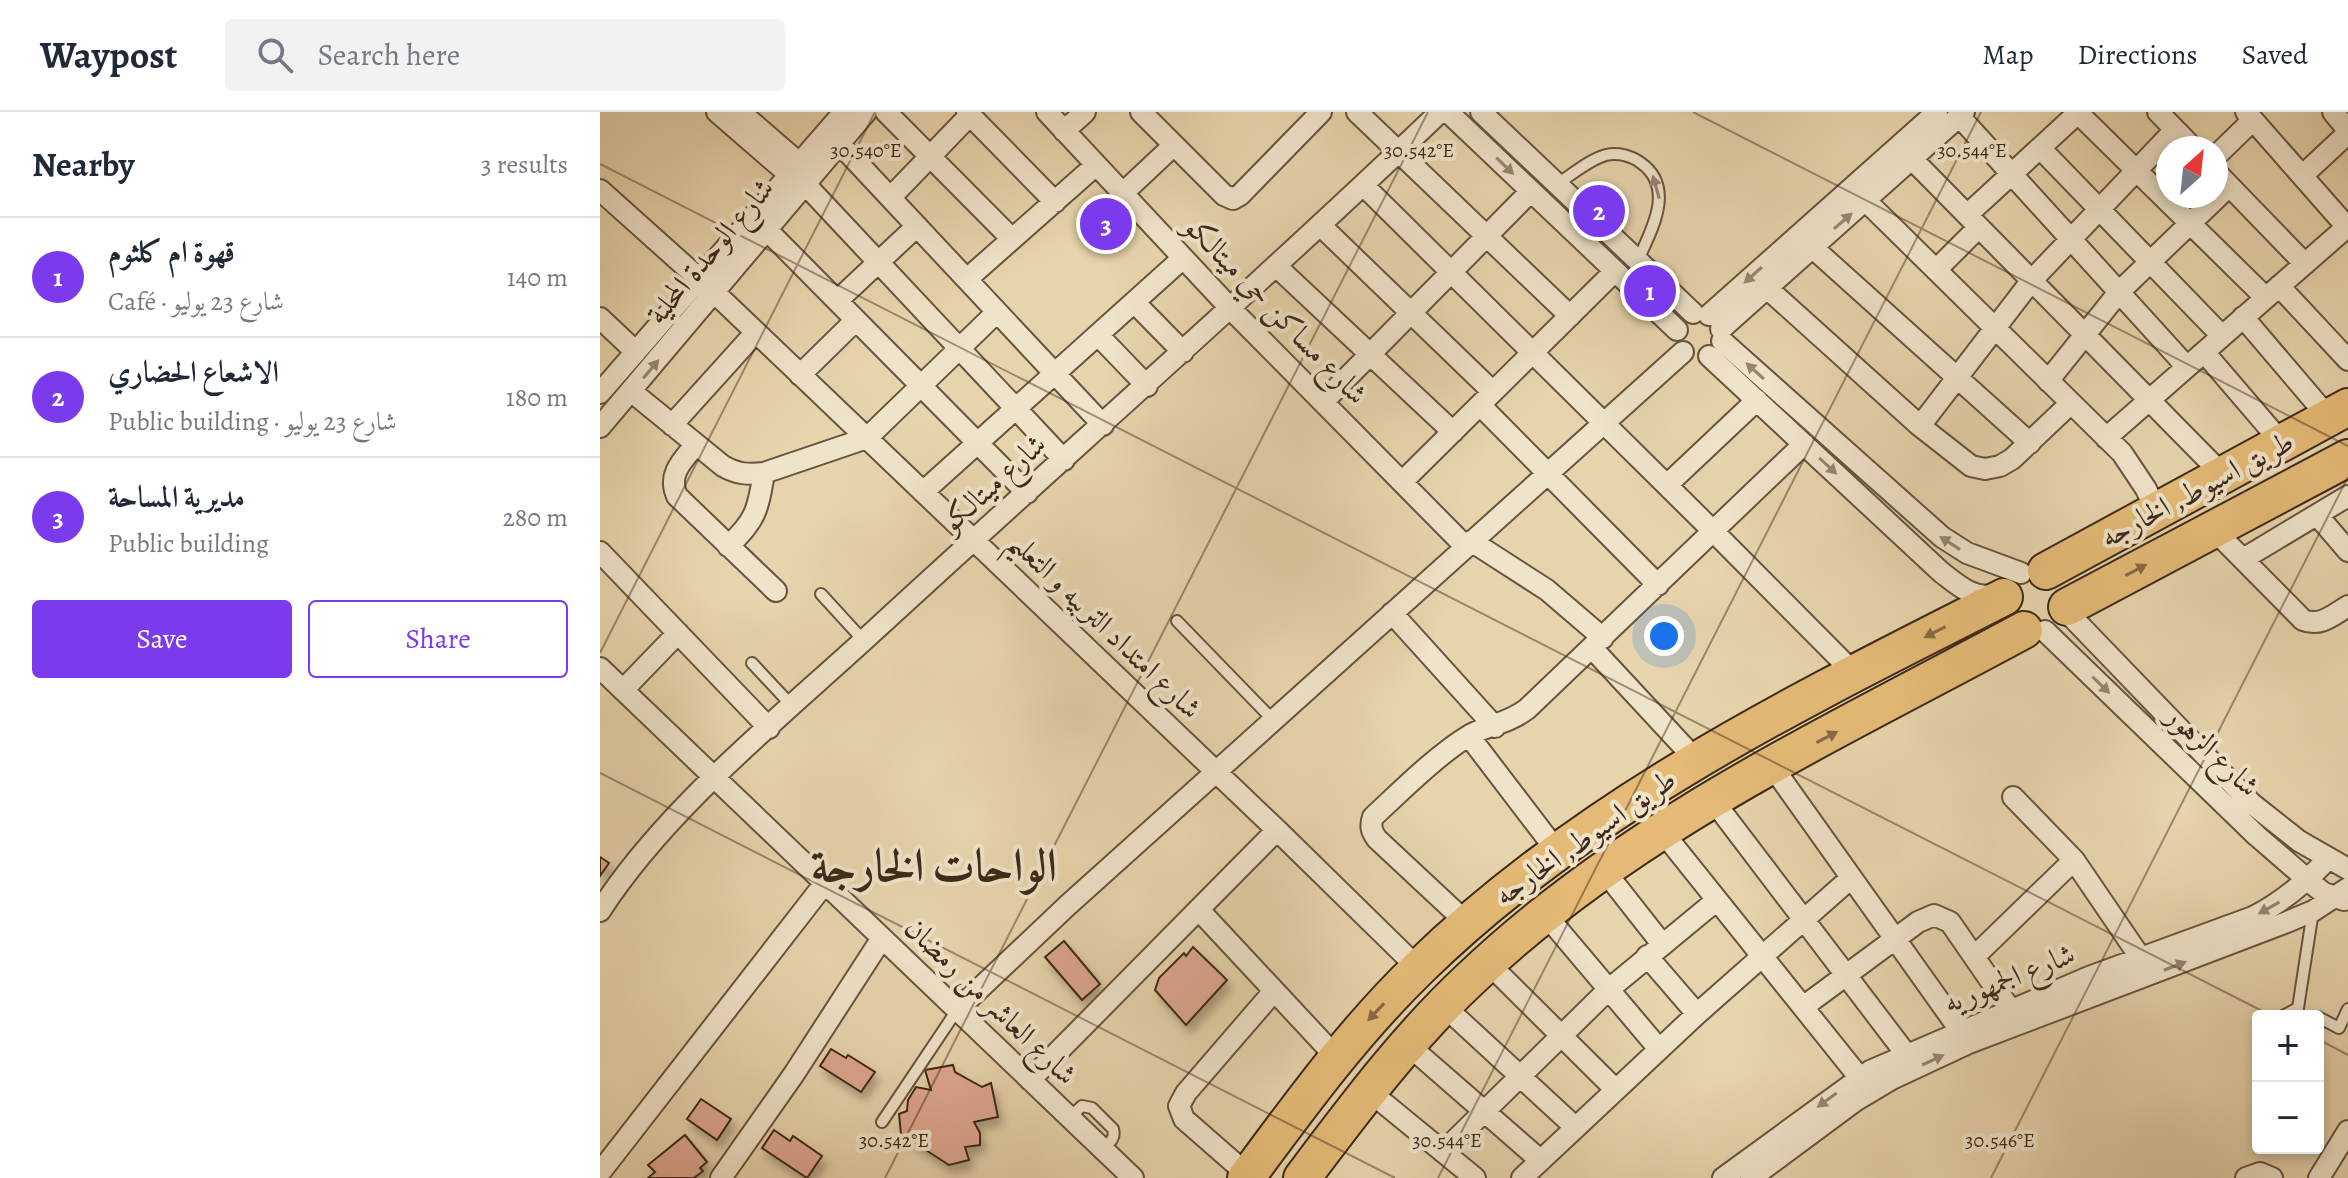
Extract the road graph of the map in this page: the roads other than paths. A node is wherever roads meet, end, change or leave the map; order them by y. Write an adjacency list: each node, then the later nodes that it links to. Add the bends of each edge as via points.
1 (717, 112): 35 (street)
2 (740, 112): 35 (street)
3 (844, 112): 35 (street, شارع الوحدة المحلية)
4 (866, 112): 26 (street, شارع الوحدة المحلية)
5 (886, 112): 30 (street)
6 (1047, 112): 22 (street, شارع مساكن حي ميتالكو)
7 (1085, 112): 22 (street)
8 (1141, 112): 27 (street)
9 (1321, 112): 27 (street, via 1233,199)
10 (1357, 112): 29 (street)
11 (1440, 112): 29 (street, شارع ميتالكو)
12 (1448, 112): 41 (street, one-way to 41)
13 (1481, 112): 37 (street)
14 (1937, 112): 85 (street, one-way to 85)
15 (2158, 112): 21 (street)
16 (2333, 112): 23 (street)
17 (969, 114): 30 (street); 45 (street)
18 (1961, 114): 31 (street); 34 (street)
19 (2070, 115): 28 (street); 33 (street)
20 (2249, 116): 25 (street); 36 (street)
21 (2175, 130): 24 (street); 33 (street)
22 (1064, 131): 32 (street, شارع مساكن حي ميتالكو)
23 (2348, 132): 36 (street)
24 (2181, 136)
25 (2228, 141)
26 (839, 143): 35 (street, شارع الوحدة المحلية); 43 (street)
27 (1173, 146): 42 (street)
28 (2040, 148): 34 (street); 47 (street)
29 (1399, 152): 39 (street, شارع ميتالكو); 54 (street)
30 (930, 156): 43 (street); 56 (street)
31 (1912, 159): 44 (street); 48 (street)
32 (1096, 165): 42 (street, شارع مساكن حي ميتالكو); 45 (street)
33 (2136, 171): 47 (street); 49 (street)
34 (2011, 174): 48 (street); 55 (street)
35 (801, 176): 53 (street, شارع الوحدة المحلية); 60 (street); 67 (street, شارع الوحدة المحلية)
36 (2302, 176): 52 (street)
37 (1557, 184): 59 (street); 59 (lane, one-way to 37, via 1659,208 1660,193 1647,167 1635,158 1606,155)
38 (2228, 184): 62 (street)
39 (1363, 185): 50 (street, شارع ميتالكو); 66 (street)
40 (600, 190): 67 (street, شارع امتداد التربيه و التعليم)
41 (1531, 191): 54 (street); 65 (street)
42 (1123, 193): 58 (street, شارع مساكن حي ميتالكو)
43 (891, 197): 51 (street)
44 (1866, 201): 57 (street, one-way to 44); 64 (street)
45 (1055, 202): 56 (street)
46 (2202, 208): 49 (street)
47 (2099, 209): 55 (street); 61 (street)
48 (1973, 221): 64 (street); 69 (street)
49 (2190, 224): 61 (street); 72 (street)
50 (1320, 225): 63 (street, شارع ميتالكو); 78 (street)
51 (917, 226): 60 (street); 68 (street)
52 (2348, 227): 62 (street)
53 (767, 230): 73 (street, شارع الوحدة المحلية); 74 (street)
54 (1487, 236): 66 (street); 79 (street)
55 (2070, 238): 69 (street); 71 (street)
56 (1012, 239): 68 (street)
57 (1813, 248): 70 (street); 101 (street)
58 (1183, 258): 75 (street); 76 (street, شارع مساكن حي ميتالكو)
59 (1638, 260): 85 (street)
60 (879, 262): 74 (street); 90 (street)
61 (2150, 262): 71 (street); 89 (street)
62 (2305, 264): 72 (street)
63 (1276, 266): 76 (street, شارع ميتالكو); 96 (street)
64 (1936, 270): 83 (street)
65 (1615, 271): 79 (street); 84 (street)
66 (1451, 272): 78 (street); 95 (street)
67 (699, 279): 73 (street, شارع امتداد التربيه و التعليم); 91 (street, شارع الوحدة المحلية)
68 (967, 279): 77 (street)
69 (2032, 280): 83 (street); 87 (street)
70 (1767, 288): 85 (street); 117 (street)
71 (2119, 292): 87 (street); 98 (street)
72 (2272, 292): 80 (street); 97 (street)
73 (715, 293): 86 (street, شارع امتداد التربيه و التعليم); 105 (street, شارع الوحدة المحلية, one-way to 73)
74 (837, 301): 82 (street)
75 (1134, 302): 88 (street); 92 (street)
76 (1230, 308): 92 (street, شارع ميتالكو); 110 (street, شارع مساكن حي ميتالكو)
77 (997, 312): 90 (street); 99 (street)
78 (1411, 313): 96 (street); 107 (street)
79 (1570, 316): 95 (street)
80 (2243, 317): 89 (street); 113 (street)
81 (600, 318): 91 (street)
82 (856, 320): 100 (street); 103 (street)
83 (1995, 328): 101 (street); 102 (street)
84 (1677, 330): 85 (street, via 1680,322); 93 (street)
85 (1711, 331): 93 (street, via 1696,358); 108 (street); 147 (street, one-way to 85, via 1942,537)
86 (756, 332): 100 (street, شارع امتداد التربيه و التعليم); 115 (street)
87 (2084, 334): 102 (street); 109 (street)
88 (1098, 335): 99 (street); 104 (street)
89 (2222, 336): 94 (street)
90 (960, 348): 103 (street); 112 (street)
91 (636, 352): 106 (street, شارع الوحدة المحلية)
92 (1183, 352): 104 (street, شارع ميتالكو)
93 (1683, 352): 114 (street)
94 (2204, 352): 98 (street); 123 (street)
95 (1533, 353): 107 (street); 114 (street)
96 (1370, 354): 110 (street); 119 (street)
97 (2348, 360)
98 (2187, 367): 109 (street)
99 (1055, 374): 112 (street); 116 (street)
100 (800, 375): 120 (street, شارع امتداد التربيه و التعليم)
101 (1957, 376): 117 (street); 122 (street)
102 (2048, 381): 111 (street)
103 (921, 386): 120 (street); 125 (street)
104 (1147, 386): 116 (street, شارع ميتالكو)
105 (632, 392): 115 (street); 118 (street, شارع الوحدة المحلية)
106 (600, 393)
107 (1487, 398): 119 (street); 129 (street)
108 (1757, 400): 126 (street); 133 (street)
109 (2149, 400): 121 (street); 131 (street)
110 (1323, 402): 132 (street, شارع مساكن حي ميتالكو)
111 (2071, 403): 121 (street); 122 (street)
112 (1016, 409): 125 (street); 128 (street)
113 (2339, 412): 123 (highway, طريق اسيوط, الخارجه)
114 (1604, 423): 129 (street); 133 (street)
115 (672, 425): 124 (street)
116 (1103, 425): 128 (street, شارع ميتالكو)
117 (1920, 426): 122 (street, via 1958,459 1985,469 2000,466)
118 (600, 427)
119 (1453, 432): 132 (street)
120 (867, 438): 130 (street); 134 (street, شارع امتداد التربيه و التعليم)
121 (2106, 438): 137 (street, via 2135,470)
122 (2030, 443)
123 (2282, 443): 131 (highway, طريق اسيوط, الخارجه)
124 (696, 444): 130 (street, via 735,473); 143 (street, via 677,468 674,489)
125 (978, 444): 134 (street); 135 (street)
126 (1804, 444): 140 (street); 147 (street, one-way to 147, via 1959,586 1989,596)
127 (2348, 458): 139 (highway, طريق اسيوط, الخارجه)
128 (1064, 460): 135 (street, شارع ميتالكو)
129 (1547, 472): 142 (street); 148 (street)
130 (764, 473): 143 (street, via 754,518)
131 (2223, 475): 137 (highway, طريق اسيوط, الخارجه)
132 (1402, 482): 142 (street, شارع مساكن حي ميتالكو)
133 (1667, 485): 140 (street)
134 (923, 492): 141 (street, شارع امتداد التربيه و التعليم)
135 (1027, 493): 141 (street, شارع ميتالكو)
136 (2348, 496): 138 (street)
137 (2156, 511): 147 (highway, طريق اسيوط, الخارجه)
138 (2317, 515): 144 (street); 146 (street)
139 (2213, 529): 146 (street); 153 (highway, طريق اسيوط, الخارجه, one-way to 139)
140 (1713, 531): 148 (street); 160 (street)
141 (973, 540): 156 (street, شارع ميتالكو); 169 (street, شارع امتداد التربيه و التعليم)
142 (1468, 544): 152 (street); 157 (street, شارع مساكن حي ميتالكو, via 1547,590)
143 (728, 546): 149 (street)
144 (2348, 551)
145 (600, 552): 155 (street)
146 (2243, 559): 151 (street, via 2303,620 2316,623)
147 (2019, 583): 153 (highway, via 2008,617); 153 (highway, via 2060,581 2065,589); 160 (highway, طريق اسيوط, الخارجه, one-way to 160)
148 (1658, 585): 157 (street)
149 (776, 591)
150 (821, 594): 156 (lane)
151 (2348, 606)
152 (1392, 613): 163 (street); 164 (street)
153 (2050, 620): 168 (highway, طريق اسيوط, الخارجه, one-way to 153); 176 (street, شارع الزهور, via 2251,803); 181 (street, شارع الزهور, one-way to 181, via 2257,836)
154 (1177, 621): 163 (lane)
155 (678, 633): 161 (street); 165 (street)
156 (864, 641): 162 (street, شارع ميتالكو)
157 (1598, 643): 164 (street, via 1527,709); 167 (street, شارع مساكن حي ميتالكو)
158 (752, 663): 162 (lane)
159 (600, 668): 161 (street, شارع العاشر من رمضان)
160 (1855, 674): 167 (highway, طريق اسيوط, الخارجه)
161 (623, 690): 170 (street, شارع العاشر من رمضان)
162 (793, 707): 165 (street, شارع ميتالكو)
163 (1273, 720): 169 (street)
164 (1495, 727): 166 (street)
165 (769, 728): 170 (street, شارع ميتالكو)
166 (1469, 736): 175 (street); 190 (street, via 1379,811 1371,824 1377,839)
167 (1696, 760): 175 (highway, طريق اسيوط, الخارجه)
168 (1772, 766): 172 (highway, طريق اسيوط, الخارجه); 180 (street)
169 (1215, 772): 173 (street, شارع امتداد التربيه و التعليم); 207 (street)
170 (715, 778): 182 (street, شارع العاشر من رمضان); 186 (street, شارع ميتالكو, via 640,855)
171 (2013, 797): 177 (street)
172 (1712, 799): 174 (highway, طريق اسيوط, الخارجه); 189 (street)
173 (1277, 830): 185 (street); 198 (street, شارع امتداد التربيه و التعليم)
174 (1661, 830): 178 (highway, طريق اسيوط, الخارجه); 184 (street)
175 (1556, 850): 190 (highway, طريق اسيوط, الخارجه)
176 (2329, 858): 179 (street, شارع الزهور); 181 (street, شارع الجمهوريه)
177 (2074, 860): 195 (street); 196 (street)
178 (1603, 869): 188 (highway, طريق اسيوط, الخارجه); 193 (street)
179 (2348, 869)
180 (1851, 878): 189 (street); 192 (street)
181 (2308, 880): 183 (street, شارع الزهور, via 2324,893); 196 (street, شارع الجمهوريه, one-way to 196, via 2253,917)
182 (825, 883): 191 (street, شارع العاشر من رمضان); 230 (street)
183 (2344, 896): 187 (street, شارع الجمهوريه)
184 (1717, 900): 193 (street); 194 (street)
185 (1199, 910): 201 (street); 220 (street)
186 (600, 911)
187 (2313, 911): 204 (lane); 213 (street, شارع الجمهوريه, one-way to 187)
188 (1545, 914): 197 (highway, طريق اسيوط, الخارجه); 200 (street)
189 (1803, 918): 194 (street); 199 (street)
190 (1467, 923): 198 (highway, طريق اسيوط, الخارجه)
191 (882, 938): 207 (street, شارع العاشر من رمضان); 232 (street)
192 (1895, 939): 195 (street, via 1929,916 1938,916 1950,922); 199 (street); 213 (street)
193 (1654, 950): 200 (street); 210 (street)
194 (1762, 956): 203 (street); 210 (street)
195 (1975, 956): 205 (street)
196 (2140, 957): 205 (street, شارع الجمهوريه)
197 (1487, 962): 202 (highway, طريق اسيوط, الخارجه); 212 (street)
198 (1418, 968): 217 (highway, طريق اسيوط, الخارجه, one-way to 217)
199 (1846, 975): 203 (street); 216 (street)
200 (1608, 990): 212 (street); 215 (street)
201 (1274, 991): 217 (street); 231 (street, via 1179,1106 1184,1119)
202 (1443, 1005): 214 (highway, طريق اسيوط, الخارجه); 218 (street)
203 (1803, 1007): 219 (street)
204 (2298, 1008): 208 (lane); 209 (lane)
205 (2010, 1009): 213 (street, شارع الجمهوريه)
206 (2348, 1009): 211 (lane, via 2339,1028)
207 (957, 1010): 220 (street, شارع العاشر من رمضان); 224 (lane)
208 (2294, 1010)
209 (2302, 1010)
210 (1697, 1014): 215 (street)
211 (2324, 1021)
212 (1560, 1035): 218 (street); 221 (street)
213 (1964, 1037): 216 (street, شارع الجمهوريه); 227 (street, شارع الجمهوريه, one-way to 213)
214 (1407, 1044): 222 (highway, طريق اسيوط, الخارجه); 223 (street)
215 (1659, 1049): 221 (street)
216 (1906, 1054): 219 (street, شارع الجمهوريه)
217 (1336, 1057): 231 (highway, طريق اسيوط, الخارجه)
218 (1519, 1076): 223 (street); 225 (street)
219 (1859, 1077): 227 (street, شارع الجمهوريه, one-way to 227)
220 (1030, 1080): 233 (street, شارع العاشر من رمضان)
221 (1615, 1089): 225 (street)
222 (1369, 1091): 228 (street); 234 (highway, طريق اسيوط, الخارجه)
223 (1483, 1112): 228 (street); 229 (street)
224 (882, 1122)
225 (1575, 1127): 229 (street)
226 (2348, 1131): 241 (street)
227 (1792, 1136): 237 (street, شارع الجمهوريه); 238 (street, شارع الجمهوريه)
228 (1443, 1152): 235 (street)
229 (1540, 1160): 236 (street)
230 (603, 1172)
231 (1247, 1177)
232 (721, 1178)
233 (1133, 1178)
234 (1302, 1178)
235 (1475, 1178)
236 (1522, 1178)
237 (1723, 1178)
238 (1751, 1178)
239 (2246, 1178): 240 (street, via 2260,1173)
240 (2272, 1178)
241 (2319, 1178)

